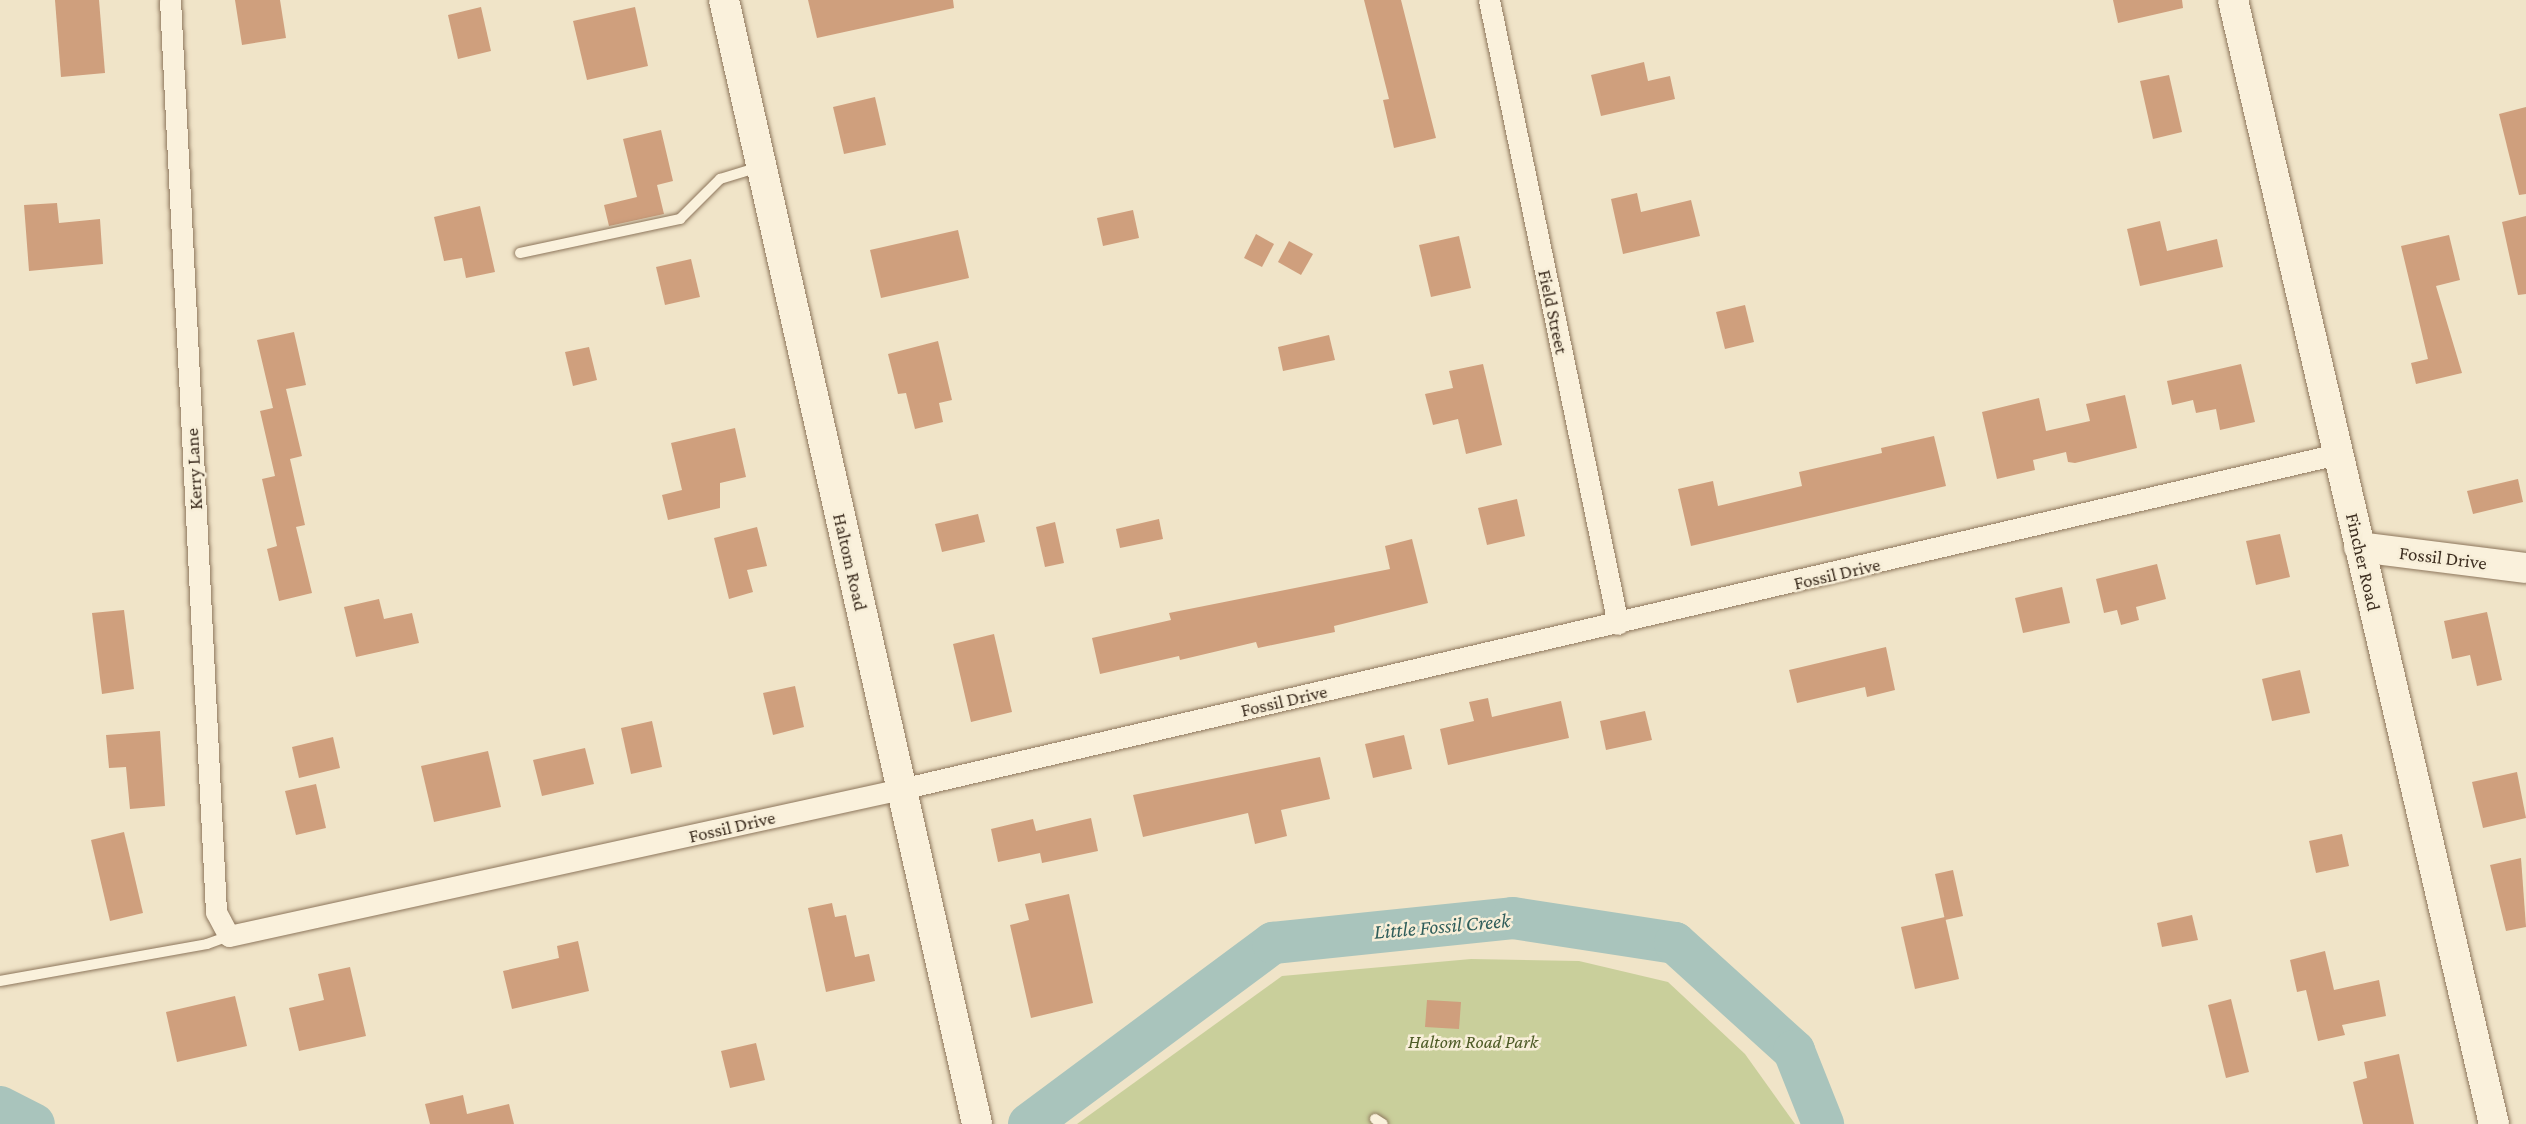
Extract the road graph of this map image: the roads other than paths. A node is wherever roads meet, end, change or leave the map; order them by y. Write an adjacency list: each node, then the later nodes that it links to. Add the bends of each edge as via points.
1 (170, 0): 12 (street, Kerry Lane, via 216,912)
2 (724, 0): 5 (street, Haltom Road)
3 (1489, 0): 10 (street, Field Street)
4 (2233, 0): 7 (street, Fincher Road)
5 (762, 167): 6 (lane, via 720,179 680,219); 11 (street, Haltom Road)
6 (520, 253)
7 (2337, 454): 8 (street, Fincher Road); 10 (street, Fossil Drive)
8 (2360, 547): 9 (street, Fossil Drive); 15 (street, Fincher Road)
9 (2526, 568)
10 (1618, 624): 11 (street, Fossil Drive)
11 (901, 789): 12 (street, Fossil Drive); 14 (street, Haltom Road)
12 (229, 936): 13 (lane, via 207,944)
13 (0, 981)
14 (977, 1124)
15 (2494, 1124)

